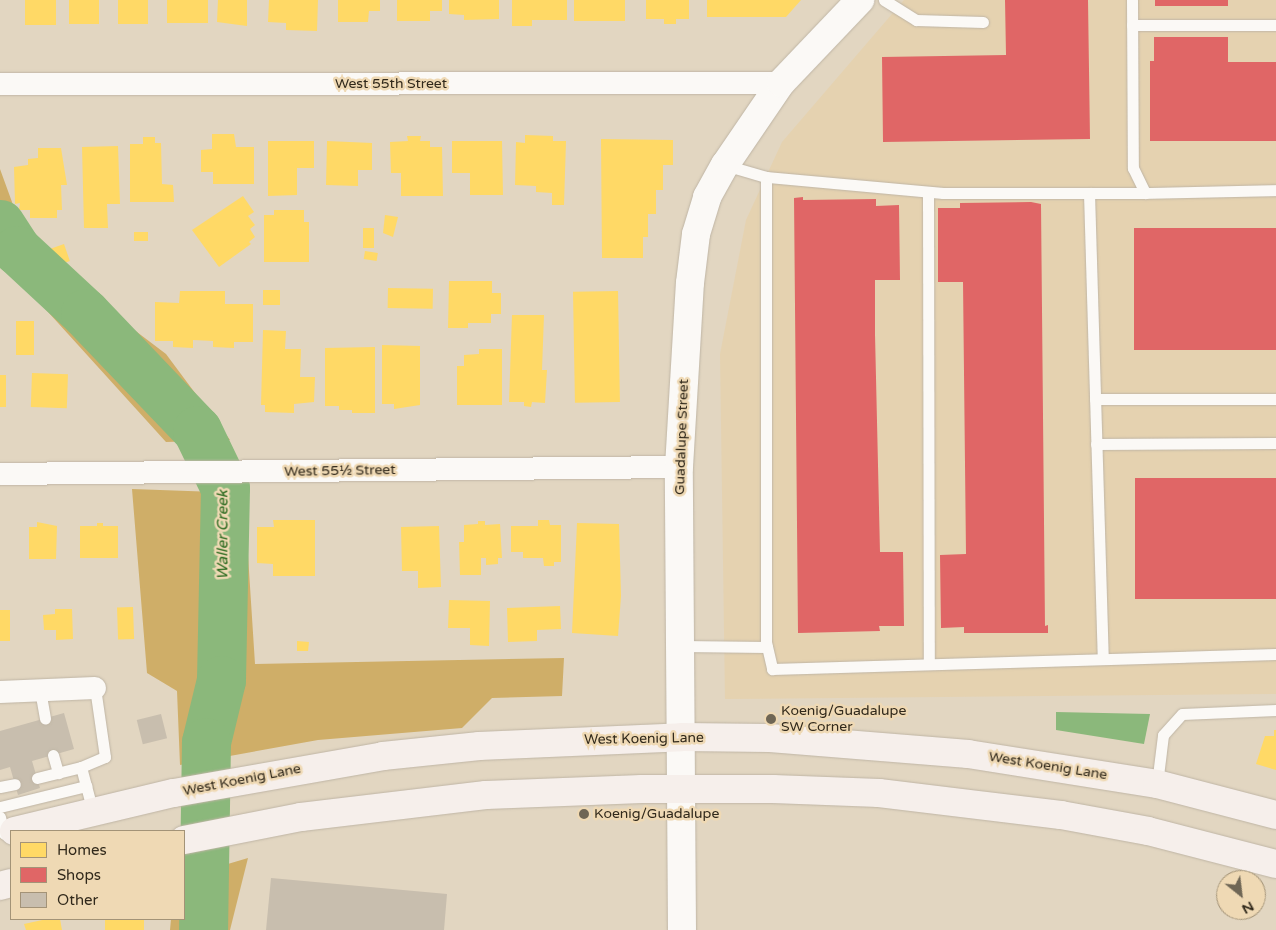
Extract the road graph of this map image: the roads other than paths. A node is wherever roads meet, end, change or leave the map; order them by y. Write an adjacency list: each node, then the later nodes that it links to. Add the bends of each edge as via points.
1 (860, 0): 7 (street, Guadalupe Street)
2 (884, 0): 4 (lane, via 916,20)
3 (1132, 0): 5 (lane)
4 (983, 22)
5 (1132, 25): 6 (lane); 14 (lane, via 1132,168)
6 (1276, 25)
7 (781, 83): 8 (street, West 55th Street); 9 (street, Guadalupe Street)
8 (0, 84)
9 (725, 165): 10 (lane); 19 (street, Guadalupe Street, via 708,197 696,234)
10 (766, 178): 12 (lane); 22 (lane)
11 (1276, 190): 14 (lane)
12 (928, 192): 13 (lane); 25 (lane)
13 (1089, 193): 14 (lane); 16 (lane)
14 (1145, 193)
15 (1276, 399): 16 (lane)
16 (1095, 400): 18 (lane)
17 (1276, 443): 18 (lane)
18 (1096, 444): 24 (lane)
19 (679, 467): 20 (street, West 55½ Street); 21 (street, Guadalupe Street)
20 (0, 474)
21 (681, 646): 22 (lane); 31 (street, Guadalupe Street)
22 (767, 647): 25 (lane, via 772,669)
23 (1276, 654): 24 (lane)
24 (1102, 659): 25 (lane)
25 (929, 664)
26 (96, 688): 27 (street); 33 (lane, via 105,757)
27 (40, 690): 28 (street); 30 (lane)
28 (0, 692)
29 (1276, 710): 37 (lane, via 1182,714 1164,735)
30 (45, 719)
31 (682, 737): 37 (main road, West Koenig Lane, via 770,738 958,753 1066,767); 40 (street, Guadalupe Street); 42 (main road, West Koenig Lane, via 479,746 383,756 227,782)
32 (54, 755): 34 (lane)
33 (82, 767): 34 (lane); 38 (lane)
34 (58, 773): 35 (lane)
35 (37, 778)
36 (15, 784): 39 (lane)
37 (1157, 784): 43 (main road, West Koenig Lane)
38 (86, 786): 41 (lane); 42 (lane)
39 (0, 787)
40 (682, 788): 45 (main road, via 486,795 386,805); 46 (main road, via 879,793 965,802 1148,831); 47 (street, Guadalupe Street)
41 (0, 807)
42 (93, 812): 44 (main road, West Koenig Lane)
43 (1276, 815)
44 (6, 830)
45 (185, 840)
46 (1276, 864)
47 (682, 930)

